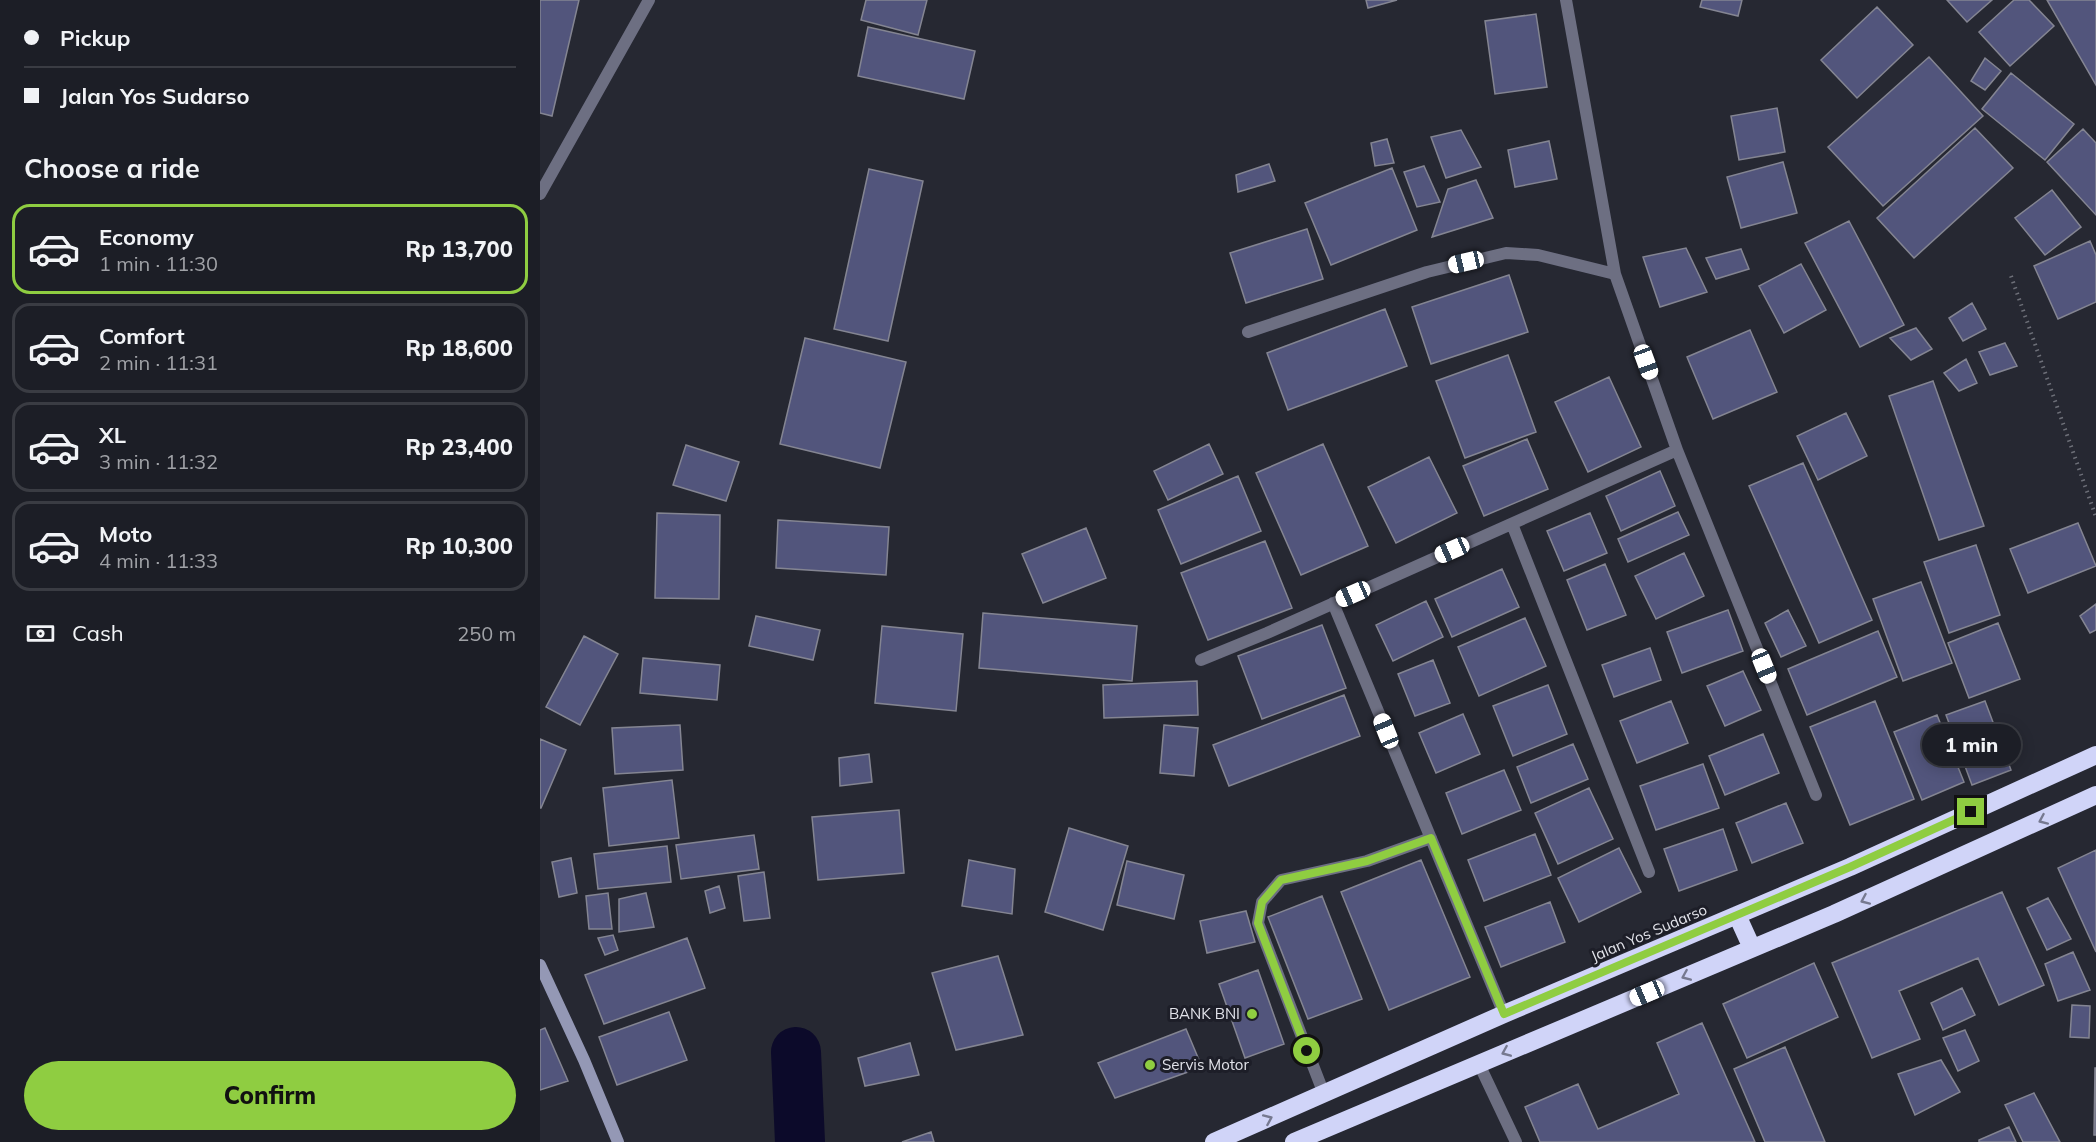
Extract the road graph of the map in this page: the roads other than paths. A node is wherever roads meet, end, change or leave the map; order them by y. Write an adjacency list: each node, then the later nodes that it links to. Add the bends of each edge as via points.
1 (649, 0): 3 (street)
2 (1566, 0): 4 (street)
3 (540, 194)
4 (1615, 274): 5 (street, via 1538,255 1506,253 1427,272); 6 (street)
5 (1248, 332)
6 (1677, 450): 7 (street); 11 (street)
7 (1512, 524): 8 (street); 14 (street)
8 (1333, 603): 9 (street); 13 (street)
9 (1201, 660)
10 (2096, 755): 15 (highway, Jalan Yos Sudarso)
11 (1816, 795)
12 (2096, 795): 16 (highway, one-way to 16)
13 (1431, 838): 18 (street); 20 (street, via 1367,861 1281,880 1262,902 1258,923)
14 (1649, 873)
15 (1737, 915): 16 (highway); 18 (highway, Jalan Yos Sudarso)
16 (1752, 948): 19 (highway, one-way to 19)
17 (540, 964): 21 (street)
18 (1504, 1014): 20 (highway, Jalan Yos Sudarso)
19 (1479, 1064): 23 (highway); 24 (street)
20 (1324, 1094): 22 (highway, Jalan Yos Sudarso, one-way to 20)
21 (618, 1142)
22 (1214, 1142)
23 (1294, 1142)
24 (1516, 1142)

